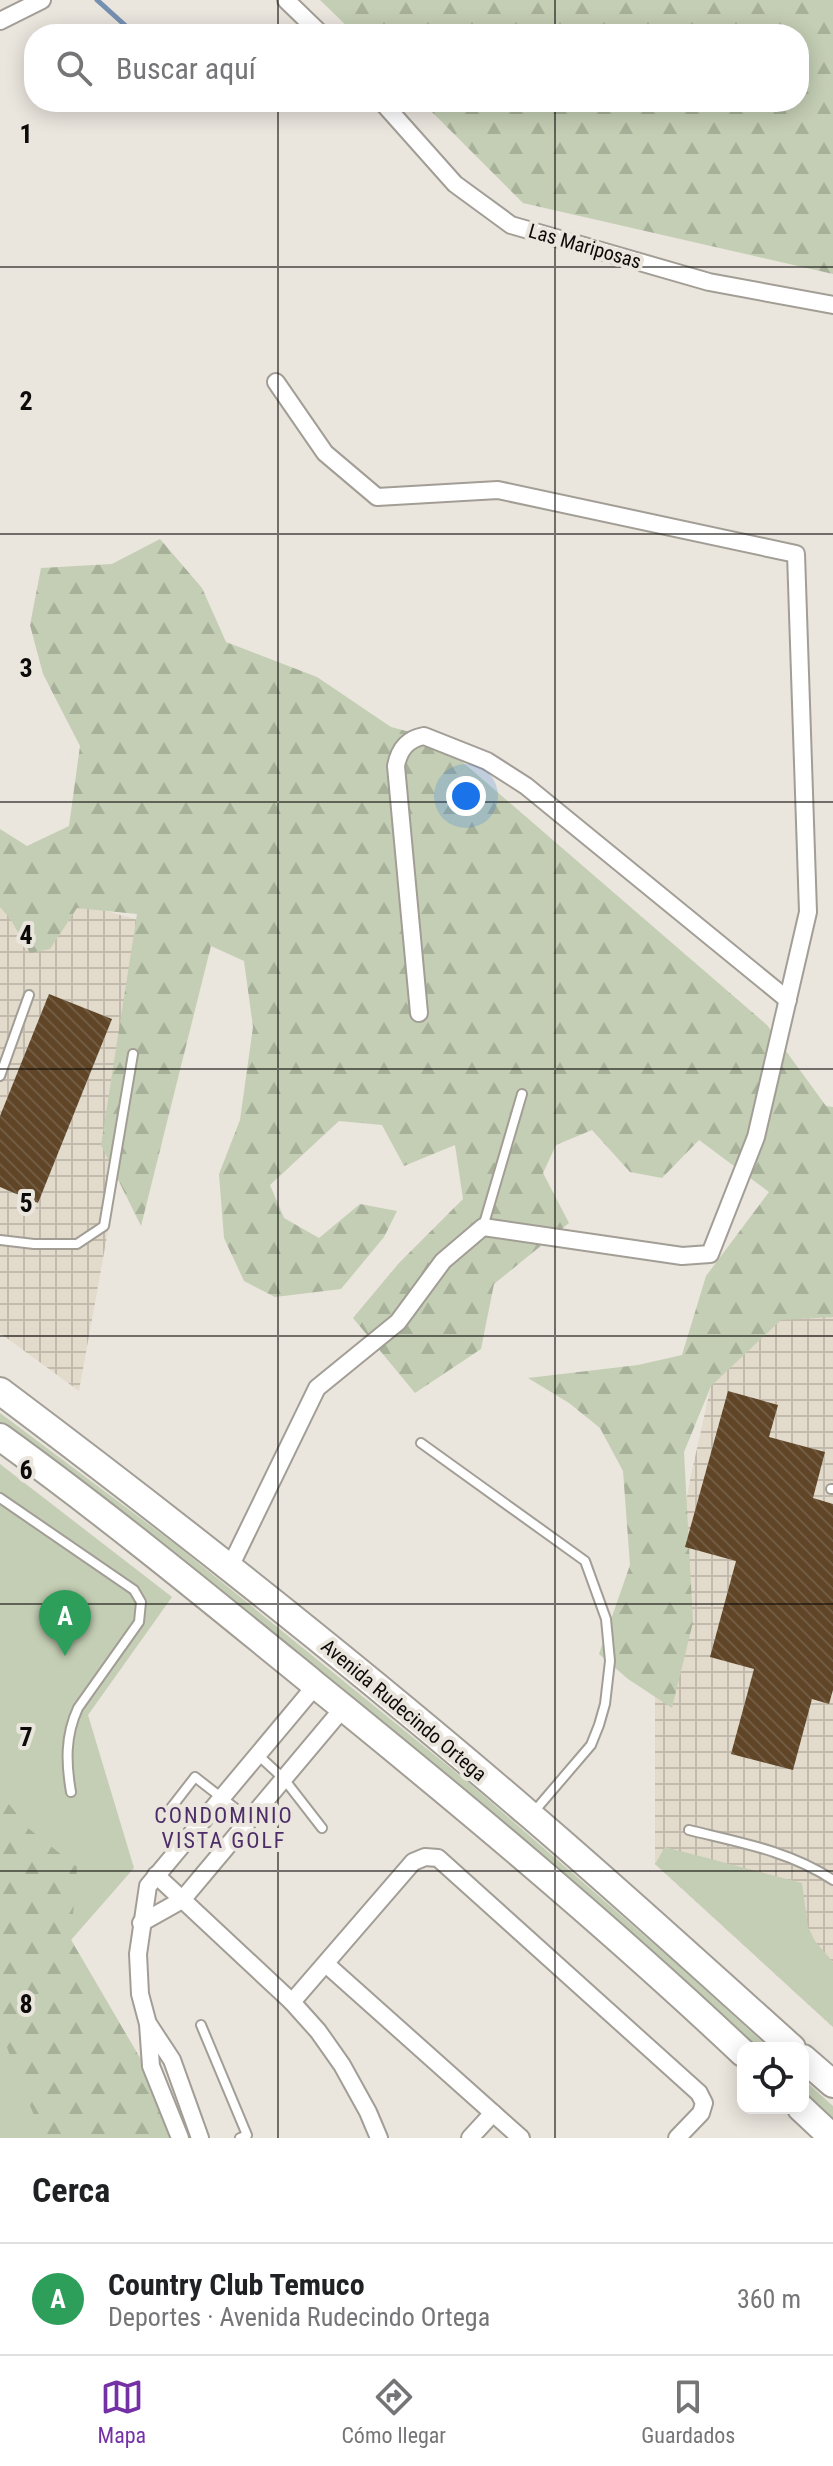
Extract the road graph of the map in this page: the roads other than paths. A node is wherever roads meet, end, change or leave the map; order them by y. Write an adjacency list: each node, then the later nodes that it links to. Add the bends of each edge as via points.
1 (42, 0): 3 (street)
2 (286, 0): 4 (street)
3 (0, 21)
4 (311, 24)
5 (391, 112): 6 (street, Las Mariposas, via 455,184 511,225 709,282)
6 (833, 305)
7 (276, 382): 9 (street, via 325,453 377,497 498,490 796,554 808,912)
8 (29, 995): 12 (lane)
9 (788, 1000): 10 (street, via 507,772 424,736 406,744 396,766); 14 (street, via 756,1137 710,1254 682,1256)
10 (419, 1013)
11 (133, 1054): 15 (lane, via 104,1226 77,1244)
12 (0, 1076)
13 (522, 1094): 14 (lane)
14 (483, 1227): 20 (street, via 443,1261 398,1322 317,1388)
15 (0, 1240)
16 (0, 1391): 20 (main road, Avenida Rudecindo Ortega)
17 (0, 1437): 21 (main road, Avenida Rudecindo Ortega)
18 (421, 1443): 27 (lane, via 585,1561 606,1619 610,1661 599,1725 591,1745)
19 (0, 1498): 25 (lane, via 134,1590 141,1602 139,1622 73,1719 67,1754)
20 (230, 1567): 27 (main road, Avenida Rudecindo Ortega)
21 (316, 1685): 22 (main road, Avenida Rudecindo Ortega); 23 (street)
22 (344, 1707): 24 (street); 41 (main road, Avenida Rudecindo Ortega, via 518,1850)
23 (258, 1755): 24 (lane); 26 (street)
24 (284, 1779): 29 (street); 30 (lane)
25 (71, 1792)
26 (223, 1798): 28 (lane, via 195,1777); 29 (lane); 32 (street)
27 (530, 1815): 40 (main road, Avenida Rudecindo Ortega)
28 (164, 1817)
29 (250, 1820): 34 (street)
30 (322, 1828)
31 (689, 1830): 33 (lane, via 773,1851)
32 (156, 1875): 34 (street); 35 (street, via 148,1886)
33 (833, 1880)
34 (182, 1900): 35 (street); 37 (street)
35 (141, 1923): 38 (street, via 140,1994)
36 (326, 1964): 37 (street); 44 (street); 52 (street, via 413,1862 438,1858 699,2093 701,2113)
37 (292, 2002): 49 (street, via 342,2065)
38 (148, 2024): 47 (street, via 151,2066); 48 (street, via 172,2060)
39 (201, 2025): 46 (lane)
40 (785, 2042)
41 (737, 2048)
42 (809, 2063): 43 (main road)
43 (833, 2084)
44 (493, 2113): 50 (street); 51 (street)
45 (807, 2114): 53 (main road)
46 (245, 2137)
47 (180, 2138)
48 (200, 2138)
49 (379, 2138)
50 (470, 2138)
51 (521, 2138)
52 (677, 2138)
53 (833, 2138)

